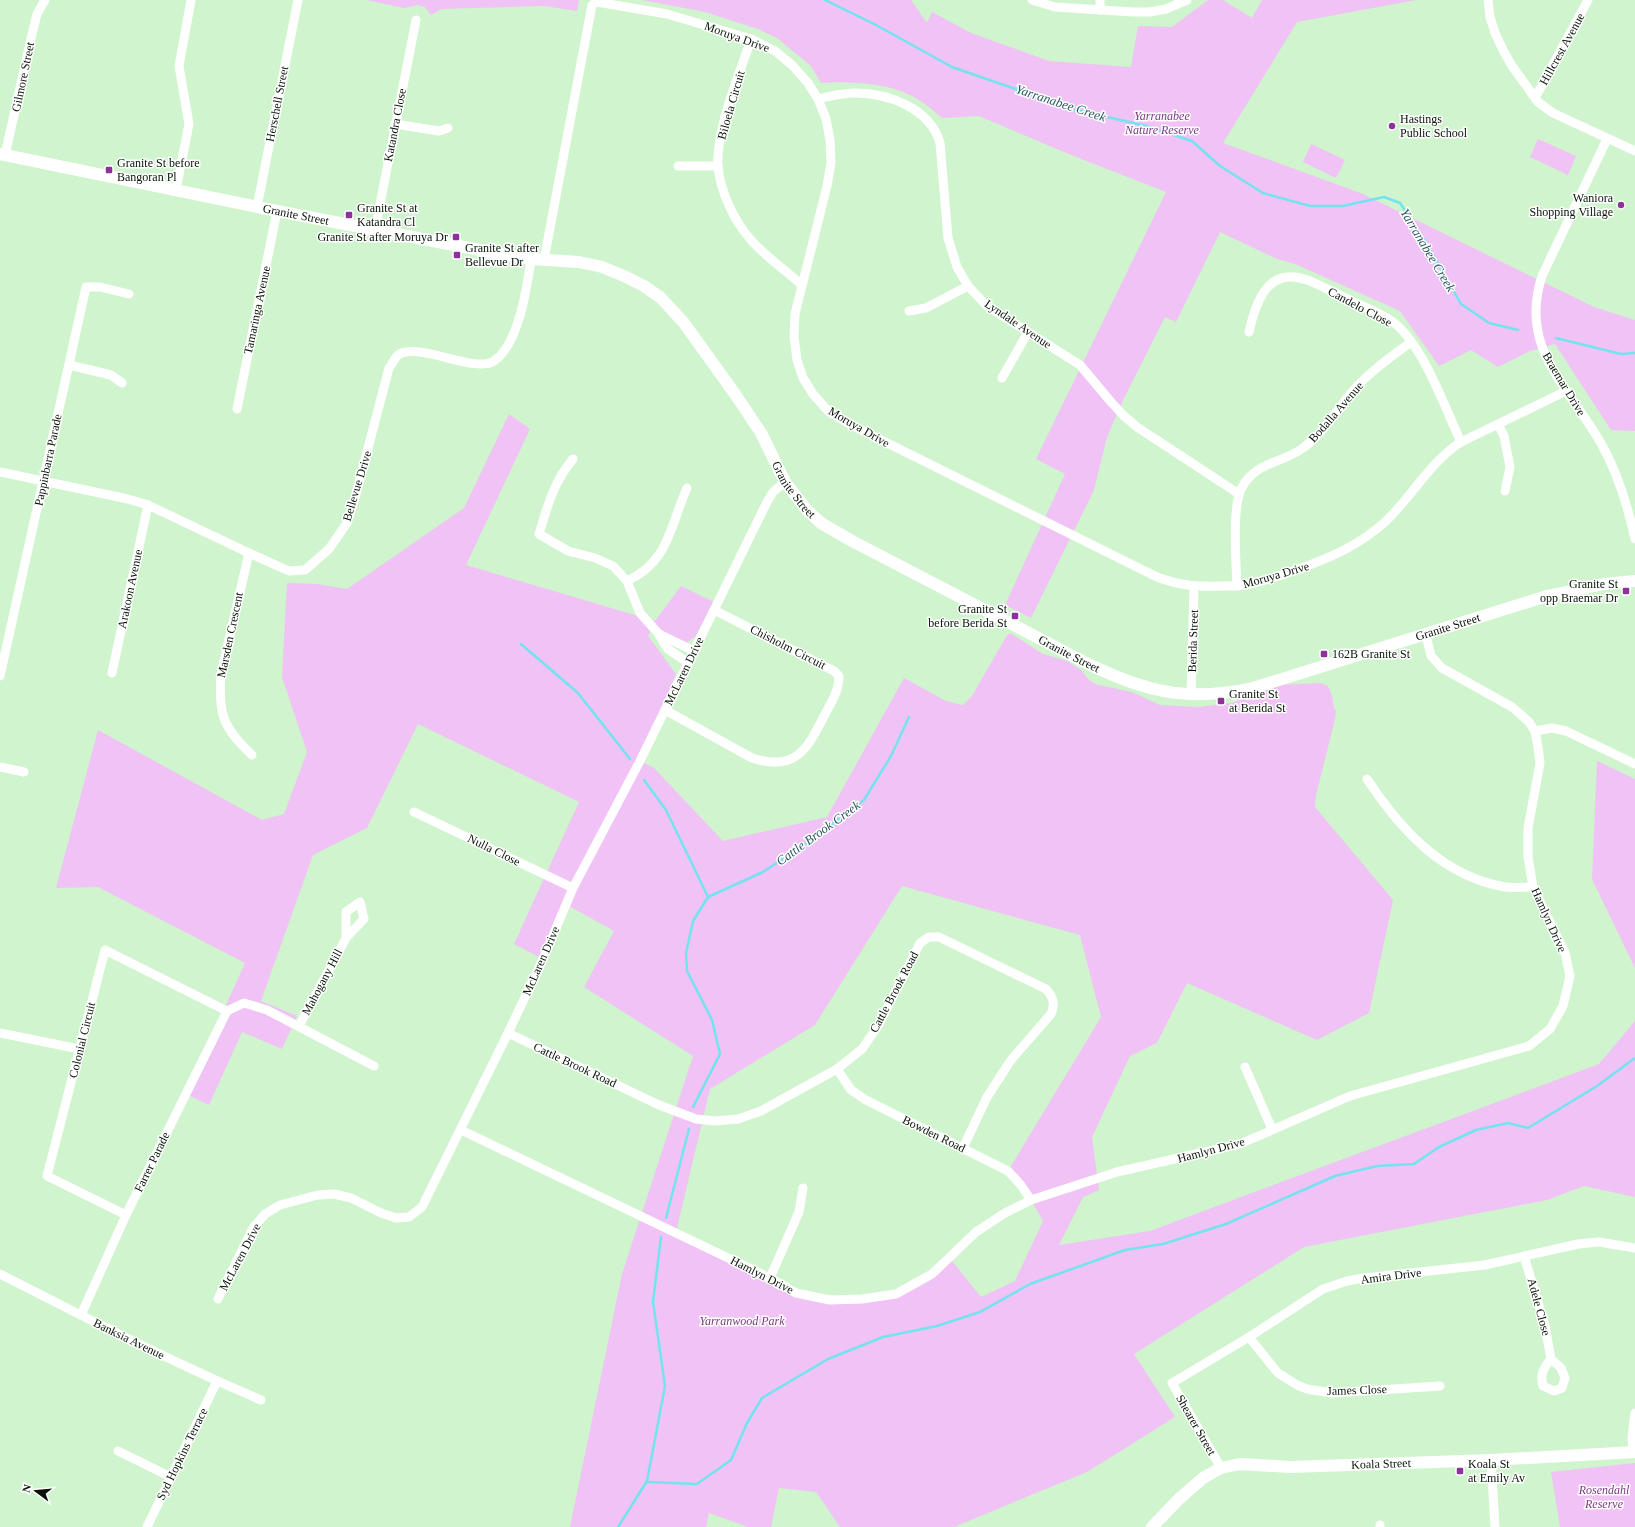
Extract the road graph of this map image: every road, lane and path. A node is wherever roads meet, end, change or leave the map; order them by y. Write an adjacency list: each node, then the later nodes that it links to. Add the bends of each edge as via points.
1 (45, 0): 18 (street, Gilmore Street, via 37,14)
2 (191, 0): 21 (street, via 179,66 189,124)
3 (298, 0): 22 (street, Herschell Street)
4 (1032, 0): 9 (street, via 1055,7)
5 (1100, 0): 9 (street)
6 (1187, 0): 9 (street, via 1166,9 1150,12)
7 (1488, 0): 12 (street, via 1490,17 1503,50)
8 (1588, 0): 12 (street, Hillcrest Avenue)
9 (1100, 10)
10 (416, 20): 14 (street, Katandra Close)
11 (751, 40): 13 (street, Moruya Drive, via 775,51 792,65); 20 (street, Biloela Circuit, via 724,122 719,143); 27 (street, Moruya Drive, via 667,14 597,2 592,5)
12 (1535, 98): 16 (street, via 1553,113)
13 (818, 99): 29 (street, Moruya Drive, via 826,119 831,163); 30 (street, Lyndale Avenue, via 853,93 882,96 910,107 931,125 940,143 948,238 957,267)
14 (395, 124): 15 (street, via 439,131); 24 (street, Katandra Close)
15 (448, 128)
16 (1607, 139): 17 (street); 39 (street, Braemar Drive, via 1537,290 1535,317 1541,345)
17 (1635, 151)
18 (3, 155): 21 (street, Granite Street)
19 (678, 166): 20 (street)
20 (718, 166): 29 (street, Biloela Circuit, via 729,206 741,227 751,240)
21 (176, 190): 22 (street, Granite Street)
22 (257, 207): 23 (street, Granite Street)
23 (277, 211): 24 (street, Granite Street); 40 (street, Tamaringa Avenue)
24 (375, 230): 25 (street, Granite Street)
25 (517, 257): 26 (street, Granite Street); 28 (street)
26 (531, 259): 27 (street, Granite Street); 28 (street, Bellevue Drive)
27 (544, 260): 46 (street, Granite Street, via 579,262 602,267 644,286 661,298 684,323 735,394 761,433)
28 (528, 276): 52 (street, Bellevue Drive, via 518,321 504,350 494,361 479,364 410,351 399,355 389,368 347,523 329,549 305,570 289,571)
29 (801, 284): 56 (street, Moruya Drive, via 795,314 794,338 797,360 803,378 829,412 1144,571 1172,583)
30 (968, 286): 32 (street, via 926,308); 33 (street, Lyndale Avenue, via 987,306)
31 (129, 294): 36 (street, Pappinbarra Parade, via 100,287 86,287)
32 (909, 311)
33 (1028, 332): 37 (street); 49 (street, Lyndale Avenue, via 1080,365 1137,427)
34 (1249, 332): 35 (street, Candelo Close, via 1256,306 1265,290 1286,276 1307,280 1392,322)
35 (1411, 342): 42 (street, Candelo Close, via 1422,357); 49 (street, Bodalla Avenue, via 1362,381 1310,443 1296,453 1265,465 1255,472)
36 (69, 365): 38 (street, via 111,375); 45 (street, Pappinbarra Parade)
37 (1002, 378)
38 (122, 383)
39 (1566, 391): 41 (street, Moruya Drive); 51 (street, Braemar Drive, via 1602,445 1622,491)
40 (237, 408)
41 (1498, 424): 42 (street, Moruya Drive); 48 (street, via 1504,436 1510,467)
42 (1462, 442): 55 (street, Moruya Drive, via 1438,459 1398,510 1356,545 1336,555 1263,581)
43 (573, 459): 54 (street, via 562,472 554,488 539,534 568,551 605,561)
44 (0, 472): 45 (street, Bellevue Drive)
45 (44, 481): 50 (street, Bellevue Drive); 63 (street, Pappinbarra Parade)
46 (785, 482): 57 (street, McLaren Drive, via 773,492 767,502); 64 (street, Granite Street, via 806,509 821,523 846,538 1120,678 1154,689)
47 (687, 488): 54 (street, via 670,536 656,560 640,575)
48 (1505, 492)
49 (1239, 494): 55 (street, Bodalla Avenue)
50 (148, 505): 52 (street, Bellevue Drive); 62 (street, Arakoon Avenue)
51 (1635, 540)
52 (249, 553): 67 (street, Marsden Crescent, via 221,674 219,693 221,712 227,727)
53 (1635, 581): 59 (street, Granite Street, via 1604,584 1547,596)
54 (627, 582): 58 (street, via 640,613)
55 (1237, 586): 56 (street, Moruya Drive)
56 (1194, 587): 64 (street, Berida Street)
57 (714, 610): 60 (street, McLaren Drive); 65 (street, Chisholm Circuit, via 834,671 839,676 836,694 808,746 792,758 774,763 752,758)
58 (658, 633): 60 (street); 61 (street, via 668,649)
59 (1426, 635): 64 (street, Granite Street, via 1253,688 1220,694); 66 (street, via 1431,656 1442,668 1512,707)
60 (694, 651): 61 (street, McLaren Drive)
61 (688, 663): 65 (street, McLaren Drive)
62 (112, 673)
63 (0, 676)
64 (1191, 695)
65 (665, 710): 74 (street, McLaren Drive)
66 (1535, 731): 68 (street, via 1552,728 1566,731); 73 (street, Hamlyn Drive, via 1540,764 1528,828 1528,858)
67 (252, 755)
68 (1635, 764)
69 (0, 767): 70 (street)
70 (24, 772)
71 (1366, 779): 73 (street, via 1411,836 1444,863 1479,881 1507,887)
72 (414, 812): 74 (street, Nulla Close)
73 (1533, 886): 84 (street, Hamlyn Drive, via 1565,953 1570,976 1563,1006 1550,1029 1529,1046 1350,1096)
74 (573, 888): 79 (street, McLaren Drive)
75 (346, 938): 77 (street, Mahogany Hill)
76 (227, 1011): 77 (street, Mahogany Hill, via 244,1003 267,1010); 80 (street, Colonial Circuit, via 105,950); 89 (street, Farrer Parade)
77 (298, 1026): 81 (street, Mahogany Hill)
78 (0, 1033): 80 (street)
79 (508, 1033): 83 (street, Cattle Brook Road, via 659,1105 696,1119 738,1119 761,1111); 85 (street, McLaren Drive)
80 (79, 1049): 89 (street, Colonial Circuit, via 47,1176)
81 (374, 1066)
82 (1245, 1067): 84 (street)
83 (837, 1069): 86 (street, Bowden Road, via 851,1090 866,1100); 86 (street, Cattle Brook Road, via 862,1049 878,1026 920,943 929,936 939,937 1046,989 1052,995 1055,1005 1052,1014 1011,1060 987,1097)
84 (1272, 1129): 88 (street, Hamlyn Drive, via 1240,1144 1117,1172)
85 (461, 1130): 93 (street, Hamlyn Drive); 94 (street, McLaren Drive, via 422,1207 409,1217 396,1218 351,1198 334,1194 306,1198 265,1214 253,1228)
86 (963, 1148): 88 (street, Bowden Road, via 1008,1171)
87 (803, 1188): 93 (street, via 799,1212)
88 (1032, 1200): 93 (street, Hamlyn Drive, via 1005,1213 976,1232 932,1274 896,1294 830,1300 796,1293)
89 (126, 1216): 95 (street, Farrer Parade)
90 (1635, 1248): 91 (street, Amira Drive, via 1599,1242)
91 (1524, 1256): 96 (street, Amira Drive, via 1485,1265 1364,1278 1336,1285 1323,1289); 97 (street, Adele Close, via 1545,1326)
92 (0, 1274): 95 (street, Banksia Avenue)
93 (770, 1278)
94 (218, 1298)
95 (81, 1315): 98 (street, Banksia Avenue)
96 (1249, 1337): 99 (street, Amira Drive); 100 (street, James Close, via 1278,1372 1307,1389 1332,1393)
97 (1551, 1359)
98 (217, 1381): 101 (street, Banksia Avenue); 107 (street, Syd Hopkins Terrace)
99 (1172, 1383): 106 (street, Shearer Street)
100 (1440, 1386)
101 (261, 1400)
102 (1635, 1413): 104 (street, Koala Street, via 1632,1437)
103 (118, 1451): 107 (street)
104 (1634, 1452): 105 (street, Koala Street)
105 (1491, 1460): 106 (street, Koala Street, via 1291,1467 1240,1464); 110 (street)
106 (1221, 1468): 109 (street, Koala Street, via 1196,1482)
107 (170, 1477): 108 (street, Syd Hopkins Terrace)
108 (147, 1527)
109 (1152, 1527)
110 (1495, 1527)

